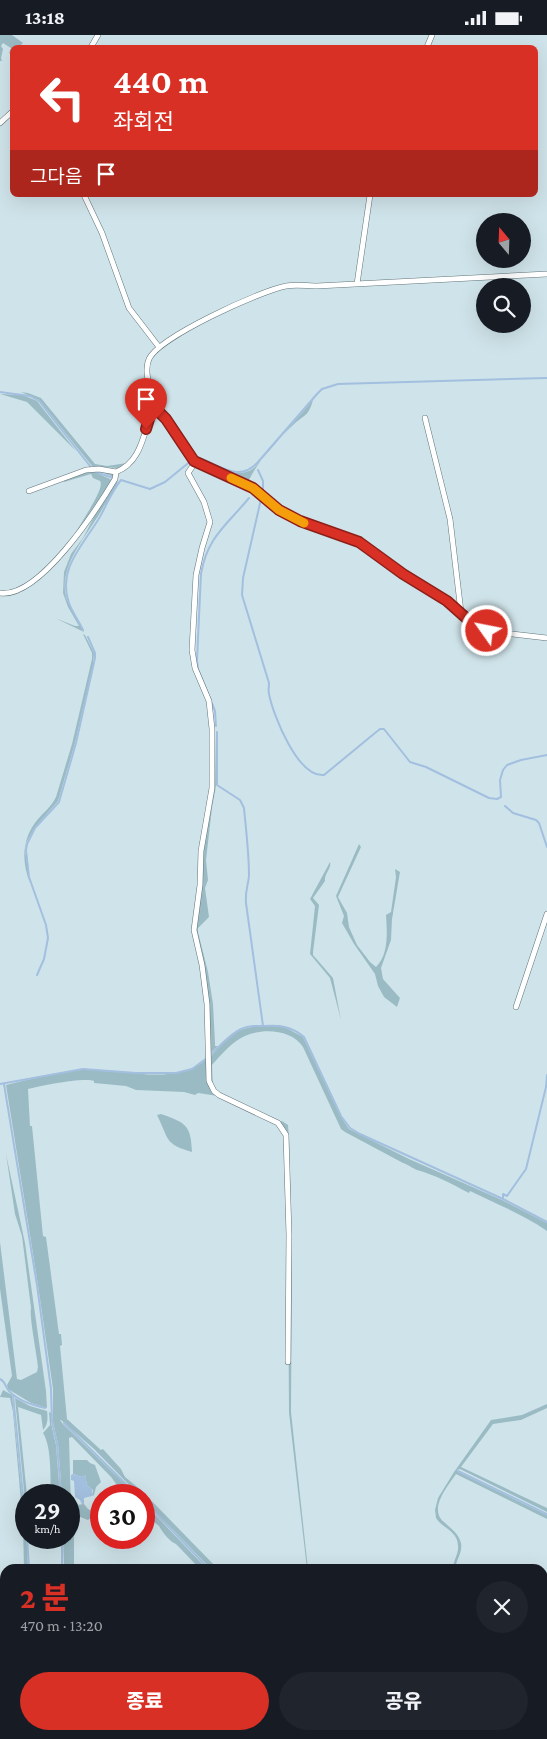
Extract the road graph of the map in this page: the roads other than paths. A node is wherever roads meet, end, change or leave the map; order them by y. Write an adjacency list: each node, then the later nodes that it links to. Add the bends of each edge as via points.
1 (10, 114): 2 (street)
2 (0, 123)
3 (85, 197): 7 (street, via 102,233 129,308)
4 (370, 197): 6 (street)
5 (547, 274): 6 (street)
6 (357, 284): 7 (street, via 286,286 248,299 195,324)
7 (159, 347): 8 (street, via 148,365)
8 (152, 409): 10 (street, via 166,419); 11 (street, via 137,455)
9 (425, 418): 14 (street, via 450,519)
10 (194, 461): 14 (street, via 253,488 279,510 300,521 359,542); 18 (street, via 188,473 204,502 210,522 196,575 192,650 195,667 209,701 212,729 212,788 201,851 194,930 207,1004 208,1072 214,1091 278,1123 286,1135)
11 (116, 472): 12 (street, via 86,470); 13 (street, via 115,479 74,540 52,563 24,587 11,593)
12 (29, 491)
13 (0, 593)
14 (461, 612): 15 (street, via 474,625 487,631)
15 (547, 637)
16 (547, 914): 17 (street)
17 (516, 1007)
18 (288, 1362)

